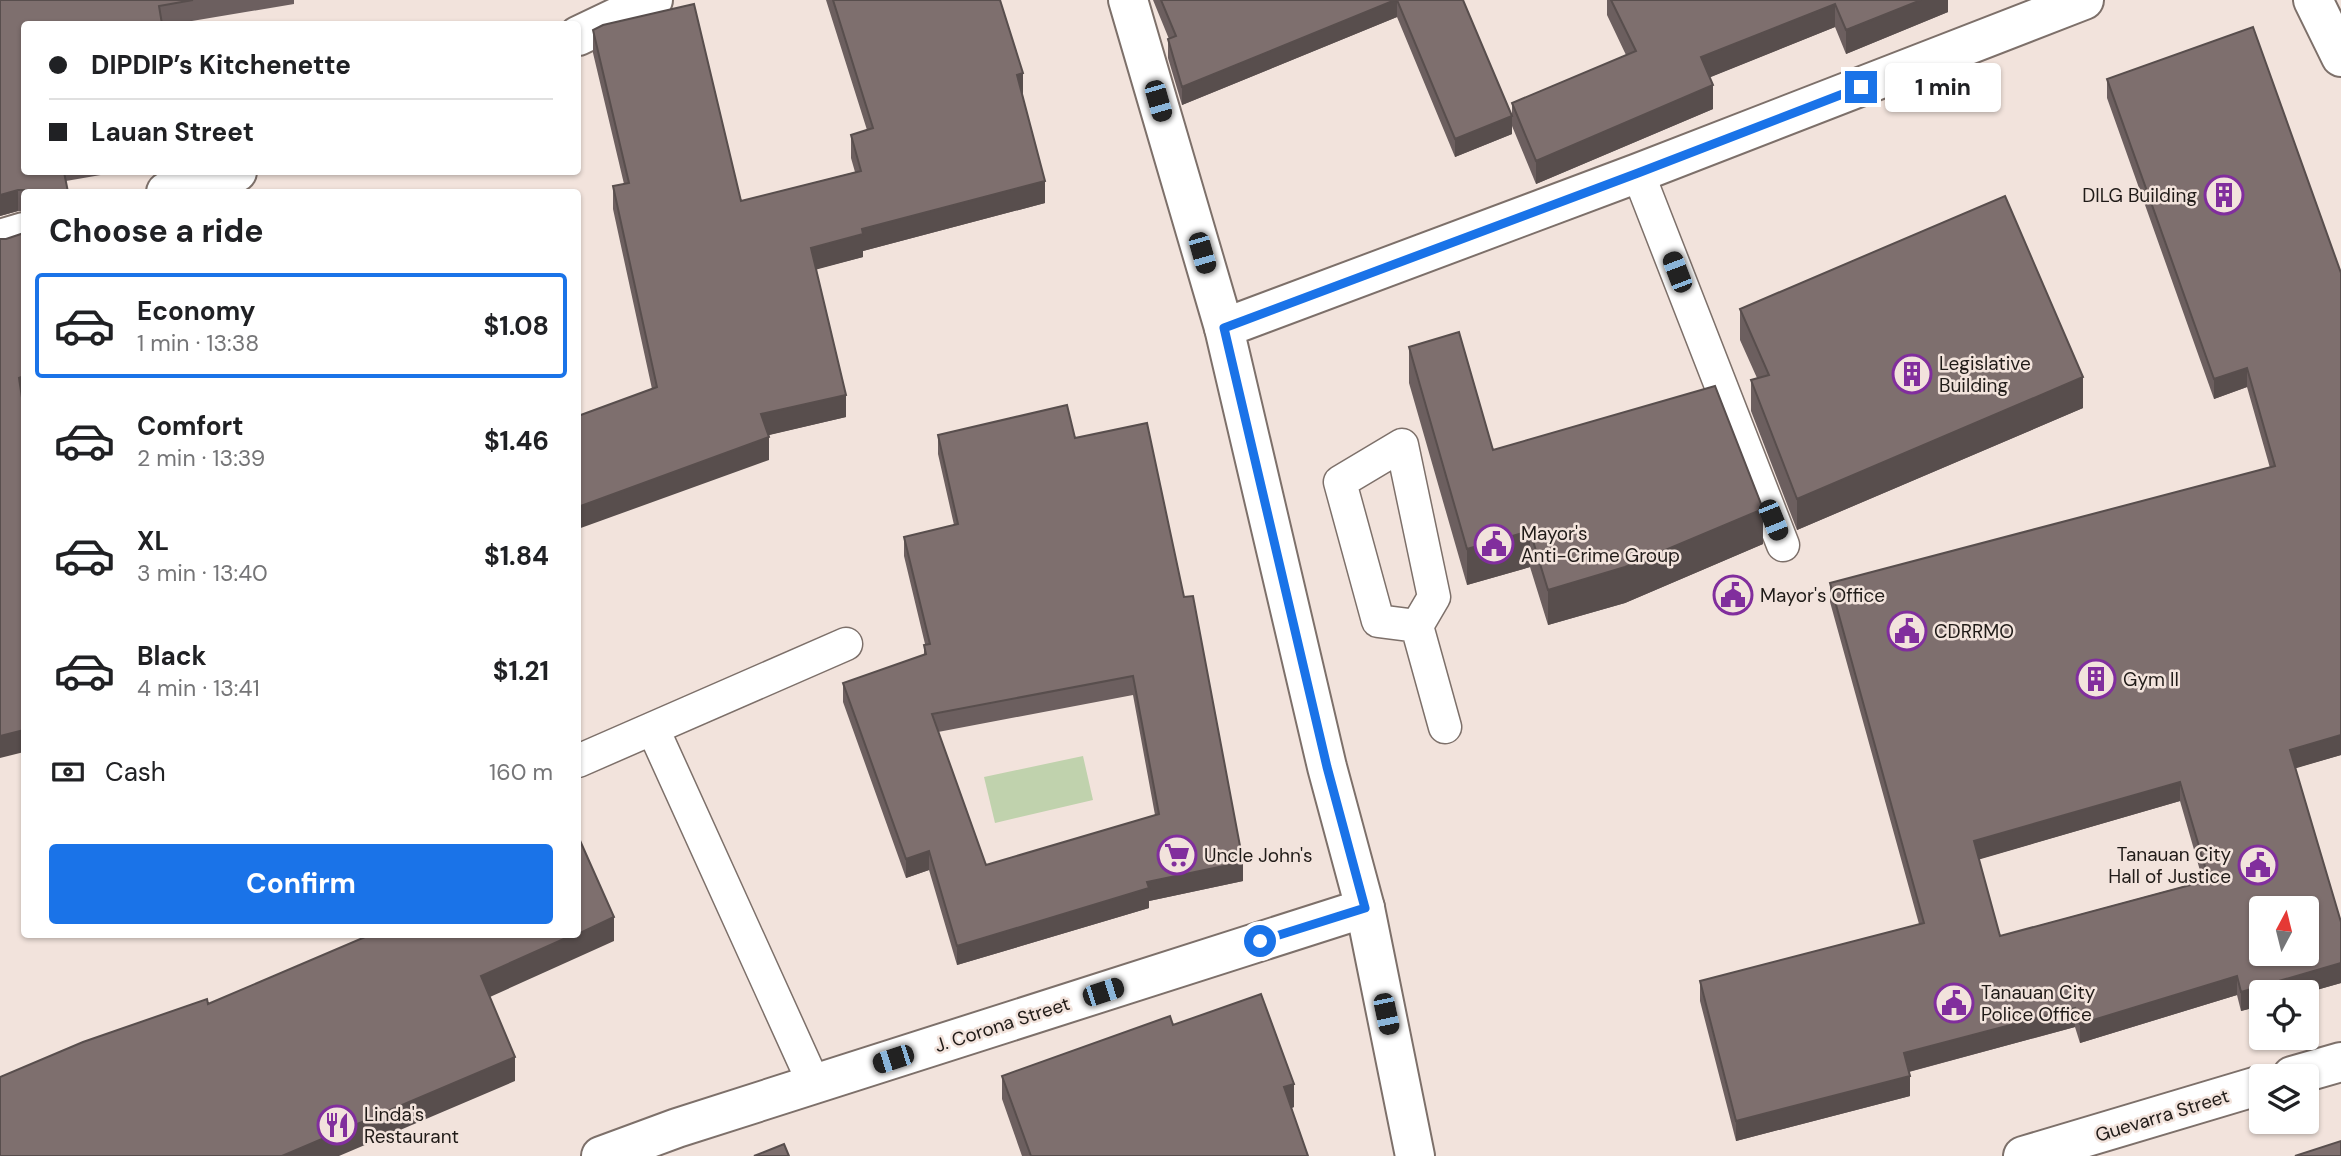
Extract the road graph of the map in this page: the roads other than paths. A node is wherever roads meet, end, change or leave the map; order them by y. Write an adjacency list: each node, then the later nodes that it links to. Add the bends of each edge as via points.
1 (653, 0): 5 (street)
2 (1128, 0): 12 (street)
3 (2084, 0): 7 (street)
4 (2313, 0): 6 (street)
5 (581, 35)
6 (2341, 57)
7 (1638, 173): 12 (street); 13 (lane)
8 (226, 175): 9 (street)
9 (177, 189)
10 (21, 233): 11 (street)
11 (0, 239)
12 (1224, 328): 19 (street, via 1327,767)
13 (1783, 545)
14 (1417, 626): 14 (lane, via 1434,597 1402,445 1340,482 1378,621); 16 (lane)
15 (846, 644): 17 (lane)
16 (1445, 727)
17 (653, 729): 18 (lane); 22 (lane)
18 (581, 760)
19 (1365, 908): 22 (street, J. Corona Street); 25 (street)
20 (2341, 1062): 21 (street)
21 (2319, 1068)
22 (814, 1084): 24 (street, J. Corona Street)
23 (2249, 1090): 26 (street, Guevarra Street)
24 (601, 1156)
25 (1415, 1156)
26 (2023, 1156)

